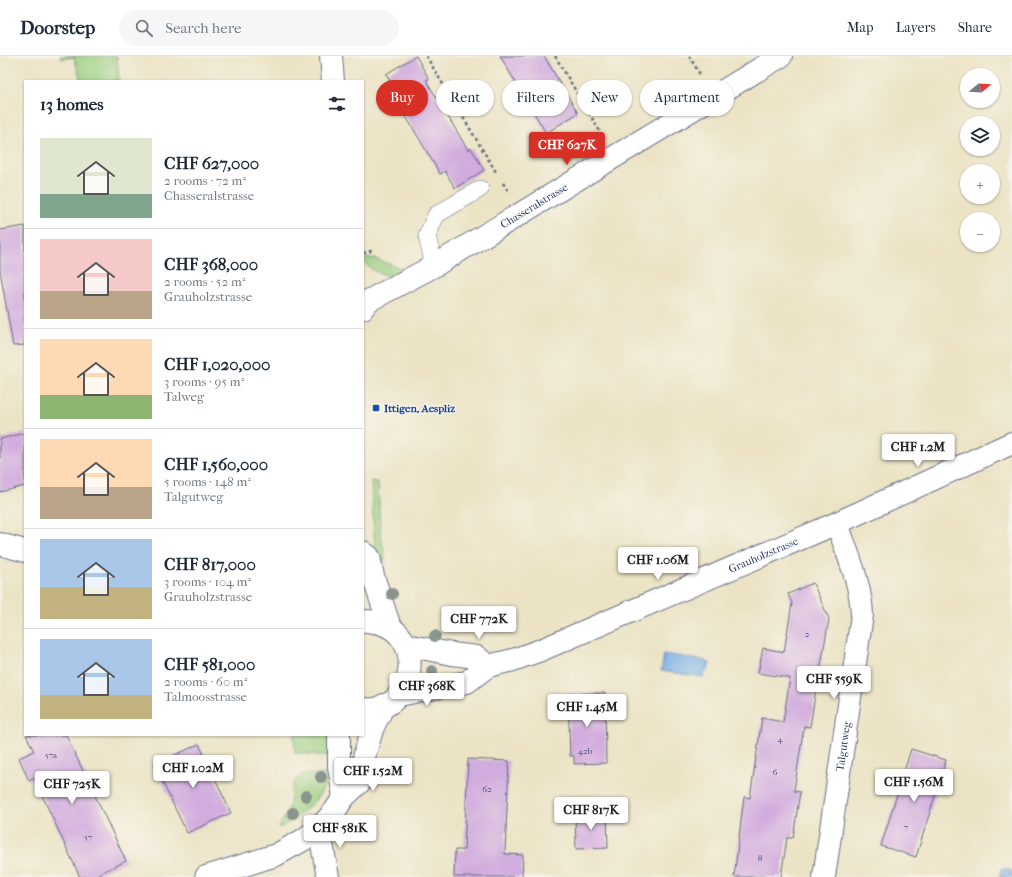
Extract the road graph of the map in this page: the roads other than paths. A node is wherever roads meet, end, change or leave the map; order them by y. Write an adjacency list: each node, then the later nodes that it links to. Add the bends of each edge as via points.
1 (331, 56): 3 (street)
2 (781, 56): 5 (street, Chasseralstrasse)
3 (333, 80)
4 (480, 189): 5 (lane, via 436,215 427,236)
5 (434, 266): 6 (street, Chasseralstrasse)
6 (365, 300)
7 (1012, 443): 8 (street, Grauholzstrasse)
8 (837, 523): 15 (street, Grauholzstrasse, via 541,650); 23 (street, Talgutweg, via 858,584 862,615)
9 (0, 544): 10 (street)
10 (24, 551)
11 (364, 553): 13 (street, via 369,557)
12 (364, 621): 13 (street)
13 (390, 627): 14 (street)
14 (406, 646): 15 (street, via 477,657); 16 (street, via 410,663 408,680)
15 (488, 666): 16 (street, Grauholzstrasse, via 467,682)
16 (392, 700): 17 (street, Grauholzstrasse, via 375,708); 19 (street, via 373,727 360,782)
17 (364, 709)
18 (339, 736): 19 (street, via 339,766)
19 (344, 797): 20 (street)
20 (319, 828): 21 (street, via 276,854); 22 (street)
21 (206, 877)
22 (328, 877)
23 (824, 877)

